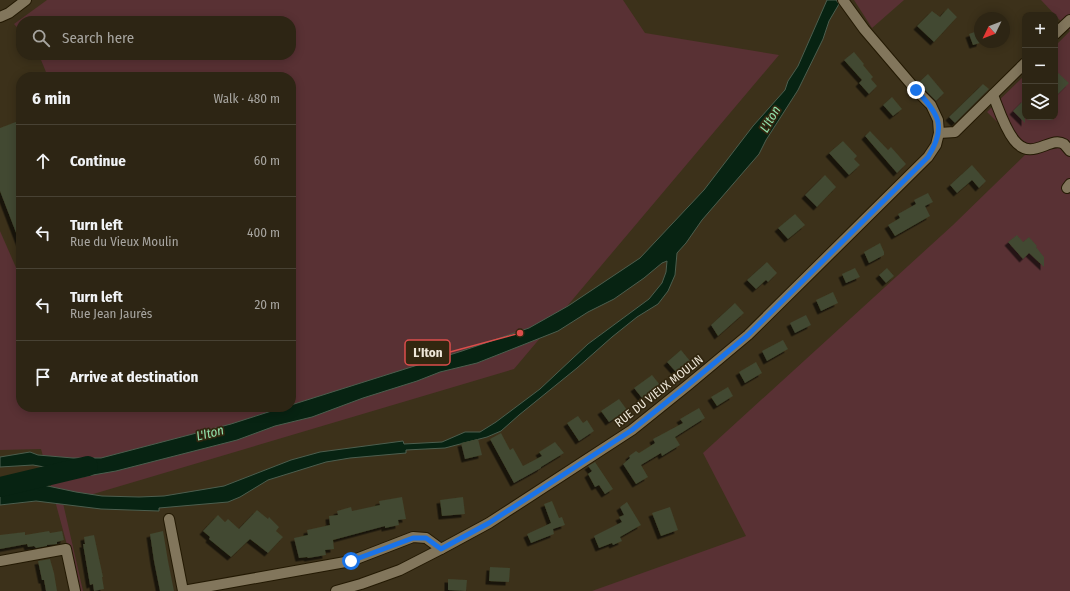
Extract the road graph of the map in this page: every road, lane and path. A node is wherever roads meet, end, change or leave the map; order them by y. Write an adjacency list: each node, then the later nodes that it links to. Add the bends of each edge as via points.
1 (26, 0): 3 (street)
2 (845, 2): 8 (street, via 864,29 931,105 938,120)
3 (0, 17)
4 (1070, 20): 5 (street)
5 (1058, 31)
6 (1022, 66): 7 (street)
7 (993, 95): 8 (street, via 955,132); 9 (street, via 1007,129 1021,146 1030,150 1055,142 1063,143)
8 (939, 133): 11 (street, RUE DU VIEUX MOULIN, via 936,145 928,157 748,335 632,430 489,523)
9 (1070, 151)
10 (169, 519): 14 (street)
11 (441, 549): 14 (street, via 426,538 413,538 351,561); 15 (street, RUE DU VIEUX MOULIN, via 400,570)
12 (0, 561): 13 (street, via 66,549)
13 (75, 591)
14 (183, 591)
15 (336, 591)

